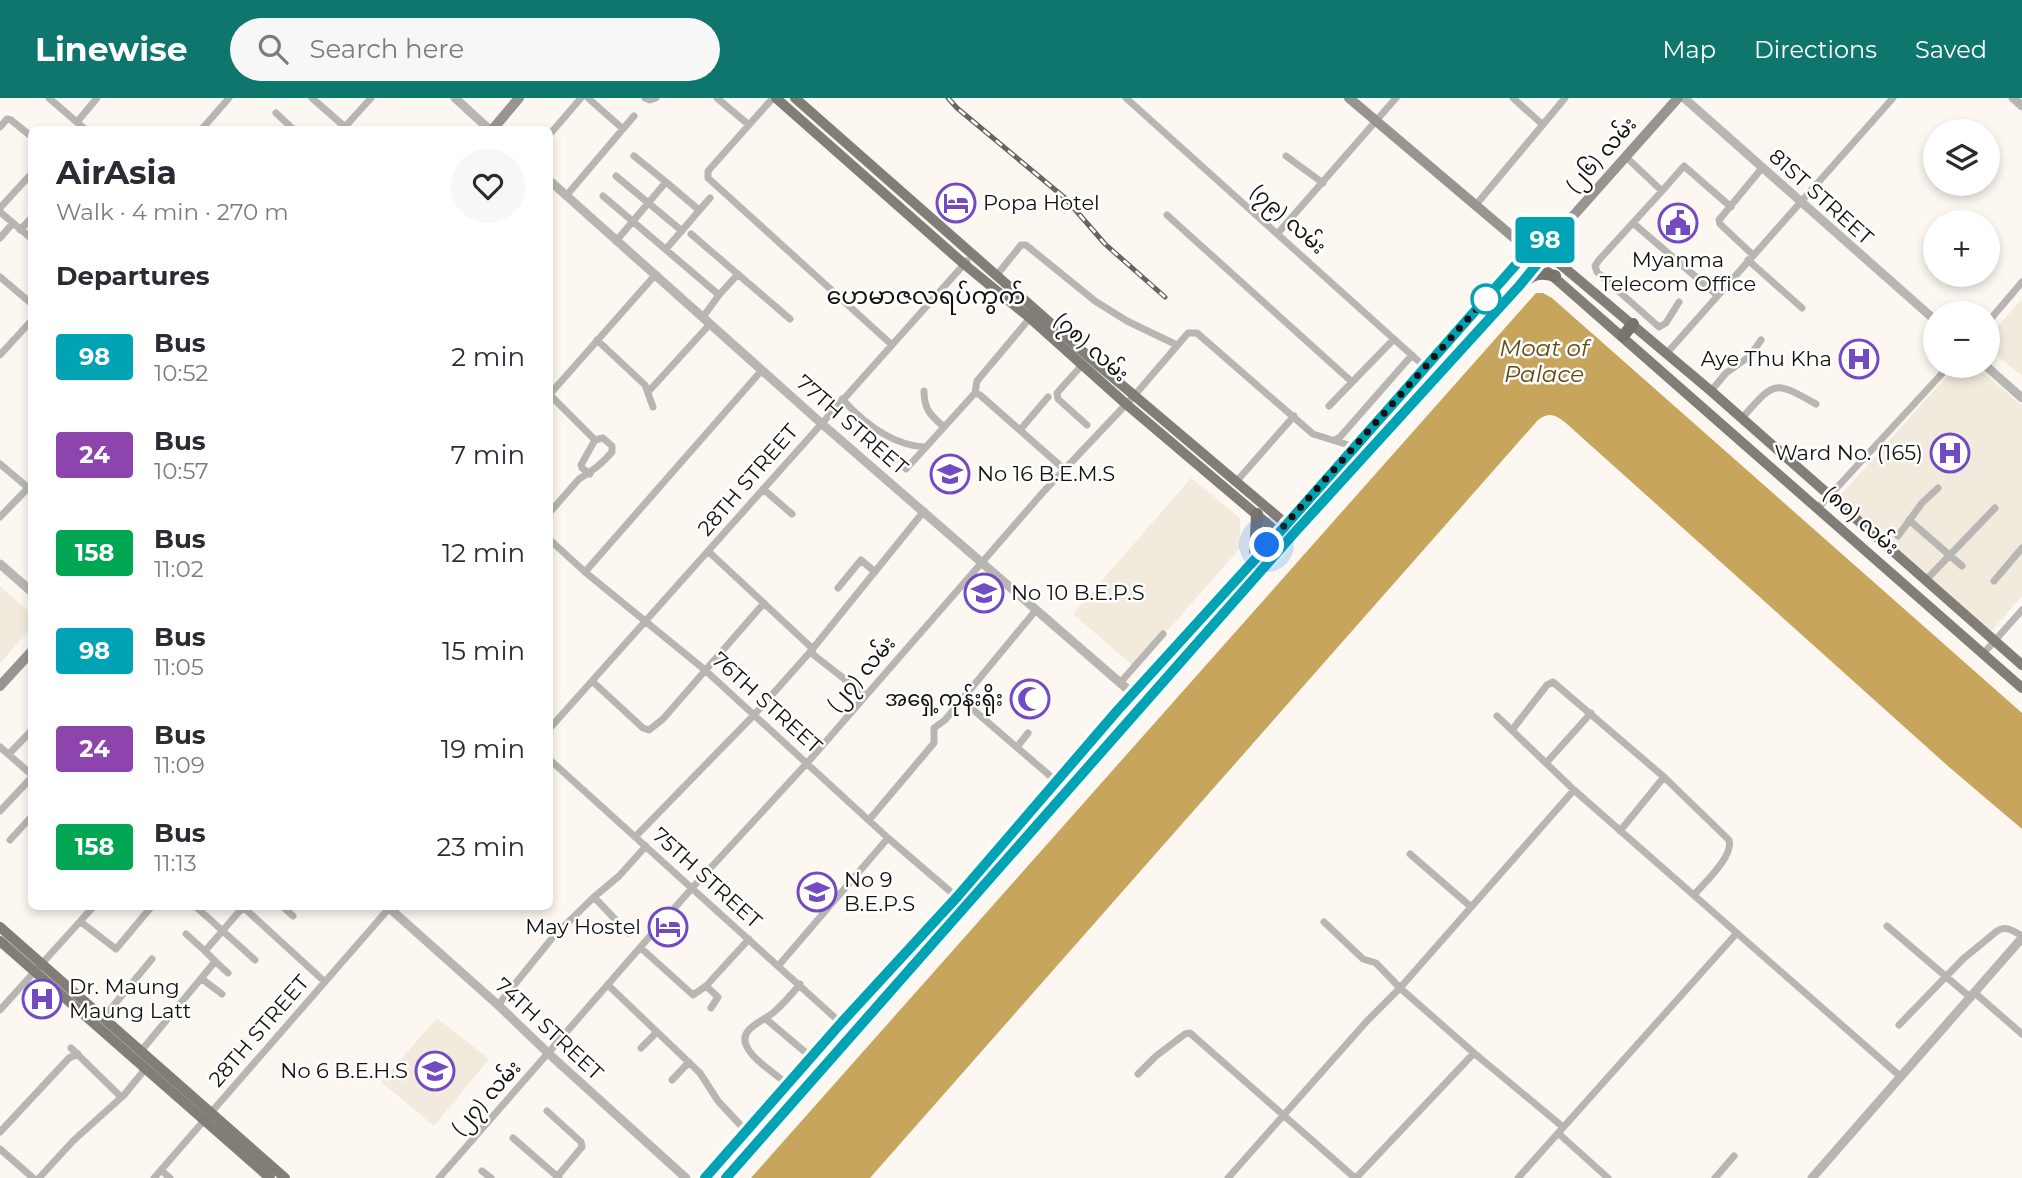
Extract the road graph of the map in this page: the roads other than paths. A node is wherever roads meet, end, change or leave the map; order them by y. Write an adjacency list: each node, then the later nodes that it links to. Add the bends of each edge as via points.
1 (50, 98): 27 (street)
2 (97, 98): 27 (street)
3 (229, 98): 32 (street)
4 (313, 98): 34 (street)
5 (519, 98): 37 (main road)
6 (581, 98): 40 (street)
7 (588, 98): 39 (street)
8 (645, 98): 9 (street)
9 (656, 98)
10 (717, 98): 29 (street)
11 (774, 98): 29 (street); 80 (main road, (၇၈) လမ်း)
12 (795, 98): 80 (main road, (၇၈) လမ်း)
13 (1126, 98): 68 (street, (၇၉) လမ်း)
14 (1349, 98): 28 (main road, (၈၀) လမ်း)
15 (1396, 98): 28 (street)
16 (1513, 98): 30 (street)
17 (1565, 98): 30 (street)
18 (1678, 98): 44 (main road, (၂၆) လမ်း)
19 (1684, 98): 45 (street, 81ST STREET)
20 (1893, 98): 56 (street)
21 (2013, 98): 24 (street)
22 (368, 99): 35 (street)
23 (458, 99): 36 (street)
24 (2022, 106)
25 (276, 113): 33 (street)
26 (635, 116): 39 (street)
27 (78, 122): 31 (street)
28 (1377, 122): 49 (street); 57 (main road, (၈၀) လမ်း)
29 (749, 125): 105 (street, via 708,171 708,178)
30 (1543, 125): 57 (street)
31 (82, 126)
32 (204, 126)
33 (290, 126)
34 (342, 126)
35 (346, 126)
36 (487, 126)
37 (494, 126)
38 (0, 127): 41 (street, via 7,119)
39 (623, 129): 52 (street)
40 (553, 131)
41 (28, 134)
42 (634, 156): 48 (street)
43 (1286, 156): 49 (street)
44 (1626, 156): 51 (street); 72 (main road, (၂၆) လမ်း)
45 (1762, 168): 56 (street, 81ST STREET); 58 (street)
46 (616, 176): 55 (street)
47 (28, 178): 59 (street)
48 (666, 182): 55 (street); 60 (street)
49 (1323, 183): 68 (street)
50 (553, 184): 52 (street, 77TH STREET)
51 (1662, 191): 58 (street, via 1684,166); 65 (street)
52 (566, 196): 73 (street, 77TH STREET)
53 (603, 196): 62 (street)
54 (710, 198): 60 (street)
55 (648, 202): 62 (street); 67 (street)
56 (1801, 203): 79 (street); 95 (street, 81ST STREET)
57 (1475, 206): 74 (main road, (၈၀) လမ်း)
58 (1731, 206): 79 (street, via 1720,224)
59 (0, 210): 64 (street)
60 (699, 210): 67 (street)
61 (1167, 215): 115 (street)
62 (633, 220): 73 (street); 76 (street)
63 (28, 222): 66 (street)
64 (13, 223): 66 (street); 71 (street)
65 (1633, 223): 90 (street); 92 (street, via 1599,260 1597,272 1659,327)
66 (20, 230): 70 (street)
67 (682, 231): 76 (street)
68 (1278, 233): 102 (street, (၇၉) လမ်း)
69 (691, 234): 83 (street)
70 (28, 236)
71 (0, 238)
72 (1553, 239): 75 (main road); 77 (main road, (၂၆) လမ်း)
73 (617, 240): 82 (street, 77TH STREET)
74 (1519, 242): 75 (main road); 78 (main road, (၈၀) လမ်း)
75 (1535, 243): 77 (main road, (၈၀) လမ်း); 78 (main road, (၂၆) လမ်း)
76 (666, 249): 89 (street)
77 (1546, 253): 81 (main road, (၂၆) လမ်း); 100 (main road, (၈၀) လမ်း)
78 (1526, 254): 81 (main road, (၈၀) လမ်း); 111 (main road, (၂၆) လမ်း)
79 (1750, 258): 90 (street); 93 (street)
80 (968, 260): 84 (main road, (၇၈) လမ်း); 96 (main road, (၇၈) လမ်း); 105 (street, 28TH STREET)
81 (1537, 264): 85 (main road, (၈၀) လမ်း); 88 (main road, (၂၆) လမ်း)
82 (656, 274): 98 (street, 77TH STREET); 103 (street)
83 (738, 274): 89 (street); 97 (street)
84 (996, 276): 106 (street, via 1021,245 1026,245 1096,301); 121 (main road, (၇၈) လမ်း)
85 (1555, 276): 88 (highway, via 1535,274); 101 (main road, (၈၀) လမ်း)
86 (0, 277): 91 (street)
87 (2022, 282): 94 (street)
88 (1520, 285): 158 (main road, (၂၆) လမ်း)
89 (719, 295): 98 (street)
90 (1717, 295): 107 (street)
91 (28, 301)
92 (1679, 302)
93 (1802, 308)
94 (2000, 308)
95 (1923, 310)
96 (1030, 318): 110 (main road, (၇၈) လမ်း); 120 (street, via 977,381)
97 (790, 319)
98 (707, 321): 112 (street, 77TH STREET); 117 (street)
99 (28, 324): 108 (street)
100 (1633, 324): 101 (highway); 107 (main road, (၈၀) လမ်း)
101 (1623, 336): 150 (main road, (၈၀) လမ်း)
102 (1394, 339): 109 (street, (၇၉) လမ်း); 115 (street)
103 (597, 340): 116 (street); 117 (street)
104 (1761, 340): 119 (street)
105 (892, 345): 125 (street, 28TH STREET)
106 (1177, 345): 121 (street, (၂၇) လမ်း); 130 (street, via 1188,333 1197,333)
107 (1667, 353): 119 (main road, (၈၀) လမ်း)
108 (0, 355)
109 (1412, 355): 111 (street, (၇၉) လမ်း); 137 (street)
110 (1082, 365): 126 (main road, (၇၈) လမ်း); 133 (street, via 1057,393)
111 (1425, 367): 139 (main road, (၂၆) လမ်း)
112 (762, 370): 132 (street, 77TH STREET); 168 (street)
113 (1938, 378): 149 (street)
114 (2000, 378): 124 (street)
115 (1352, 382): 128 (street)
116 (553, 391)
117 (649, 391): 129 (street)
118 (924, 391): 134 (street, via 929,414)
119 (1711, 391): 131 (main road, (၈၀) လမ်း)
120 (975, 393): 134 (street); 135 (street)
121 (1134, 396): 126 (street, (၂၇) လမ်း); 144 (main road, (၇၈) လမ်း)
122 (553, 397): 136 (street)
123 (1048, 397): 135 (street)
124 (2022, 398)
125 (842, 400): 132 (street, 28TH STREET); 138 (street, via 874,428 903,444)
126 (1126, 404): 142 (street, (၂၇) လမ်း); 155 (main road, (၇၈) လမ်း)
127 (1815, 404): 131 (street, via 1785,387 1773,389)
128 (1329, 406)
129 (653, 407)
130 (1294, 416): 137 (street, via 1317,436); 144 (street)
131 (1742, 418): 149 (main road, (၈၀) လမ်း)
132 (821, 423): 147 (street, 28TH STREET); 153 (street, 77TH STREET)
133 (1087, 425)
134 (943, 426): 138 (street)
135 (1020, 430): 142 (street)
136 (595, 440): 143 (street, via 581,467); 143 (street, via 603,438 614,449)
137 (1335, 440): 139 (street)
138 (926, 447): 141 (street)
139 (1355, 447): 158 (main road, (၂၆) လမ်း)
140 (0, 464): 145 (street)
141 (906, 469)
142 (1064, 469): 165 (street, (၂၇) လမ်း)
143 (590, 474): 152 (street, via 579,479)
144 (1236, 482): 158 (main road, (၇၈) လမ်း)
145 (28, 488)
146 (1938, 488): 157 (street)
147 (763, 489): 154 (street); 162 (street, 28TH STREET)
148 (28, 492): 156 (street)
149 (1830, 496): 150 (street); 170 (main road, (၈၀) လမ်း)
150 (1818, 508): 181 (main road, (၈၀) လမ်း)
151 (1995, 508): 163 (street)
152 (553, 509)
153 (924, 511): 165 (street, 77TH STREET); 169 (street)
154 (792, 514)
155 (1257, 514): 158 (main road, (၇၈) လမ်း); 164 (highway)
156 (0, 517)
157 (1909, 520): 159 (street); 163 (street)
158 (1287, 533): 164 (main road, (၂၆) လမ်း); 223 (main road, (၂၆) လမ်း)
159 (1898, 536)
160 (553, 543): 168 (street, 76TH STREET)
161 (2022, 548): 171 (street)
162 (709, 552): 174 (street); 177 (street, 28TH STREET)
163 (1950, 556): 167 (street); 170 (street)
164 (1255, 558): 189 (main road, (၂၆) လမ်း)
165 (984, 562): 175 (street, 77TH STREET); 190 (street, (၂၇) လမ်း)
166 (0, 564): 173 (street)
167 (1962, 566)
168 (585, 572): 177 (street, 76TH STREET)
169 (874, 572): 172 (street, via 861,560); 180 (street)
170 (1925, 581): 179 (main road, (၈၀) လမ်း)
171 (1994, 581)
172 (838, 587)
173 (28, 588)
174 (764, 603): 180 (street); 184 (street)
175 (1036, 610): 186 (street, 77TH STREET); 191 (street)
176 (2022, 610): 179 (street)
177 (644, 621): 184 (street, 76TH STREET); 185 (street, 28TH STREET)
178 (1163, 634): 186 (street)
179 (1994, 641): 181 (street); 183 (main road, (၈၀) လမ်း)
180 (811, 651): 190 (street); 193 (street)
181 (1983, 654): 188 (main road, (၈၀) လမ်း)
182 (28, 655): 187 (main road)
183 (2022, 665)
184 (705, 670): 185 (street, via 649,730); 193 (street, 76TH STREET)
185 (592, 681): 195 (street, 28TH STREET)
186 (1120, 682): 189 (street, 77TH STREET)
187 (0, 686)
188 (2022, 688)
189 (1133, 694): 208 (main road, (၂၆) လမ်း)
190 (865, 695): 202 (street, (၂၇) လမ်း)
191 (962, 700): 200 (street); 212 (street, via 934,728 934,743)
192 (1591, 713): 196 (street, via 1550,682); 204 (street); 206 (street)
193 (754, 715): 202 (street, 76TH STREET); 214 (street)
194 (1497, 716): 196 (street)
195 (553, 725)
196 (1512, 730): 204 (street)
197 (1028, 733): 200 (street)
198 (28, 734): 201 (street)
199 (0, 747): 201 (street)
200 (1017, 747): 208 (street)
201 (9, 754): 205 (street)
202 (808, 762): 212 (street, 76TH STREET); 219 (street, (၂၇) လမ်း)
203 (553, 763): 214 (street, 75TH STREET)
204 (1546, 763): 209 (street)
205 (28, 772)
206 (1664, 777): 213 (street); 220 (street, via 1731,846)
207 (28, 780): 210 (street)
208 (1056, 781): 222 (main road, (၂၆) လမ်း)
209 (1574, 790): 213 (street); 224 (street)
210 (0, 811)
211 (28, 820): 216 (street)
212 (869, 820): 215 (street, 76TH STREET)
213 (1620, 831): 220 (street)
214 (635, 837): 217 (street, 75TH STREET)
215 (888, 838): 222 (street, 76TH STREET); 250 (street)
216 (10, 840)
217 (646, 846): 219 (street, 75TH STREET); 221 (street)
218 (1410, 854): 224 (street)
219 (692, 888): 242 (street, 75TH STREET); 245 (street, (၂၇) လမ်း)
220 (1694, 895): 241 (street)
221 (594, 897): 239 (street); 262 (street, via 553,937)
222 (957, 897): 223 (street, 76TH STREET); 267 (main road, (၂၆) လမ်း)
223 (966, 905): 270 (main road, (၂၆) လမ်း)
224 (1470, 906): 259 (street)
225 (91, 910): 234 (street)
226 (149, 910): 234 (street, via 116,949)
227 (199, 910): 238 (street)
228 (241, 910): 238 (street)
229 (247, 910): 255 (street)
230 (286, 910): 233 (street)
231 (386, 910): 255 (street, 28TH STREET)
232 (392, 910): 262 (street, 74TH STREET)
233 (293, 916)
234 (81, 922): 251 (street)
235 (1324, 922): 259 (street)
236 (1887, 926): 253 (street)
237 (0, 928): 251 (main road)
238 (223, 931): 246 (street); 248 (street)
239 (628, 933)
240 (186, 934): 246 (street)
241 (1736, 934): 282 (street); 290 (street)
242 (749, 939): 250 (street, 75TH STREET); 258 (street)
243 (2022, 939): 253 (street, via 2002,927); 261 (street)
244 (0, 941): 251 (main road)
245 (641, 947): 257 (street, (၂၇) လမ်း); 258 (street, via 693,995)
246 (205, 951): 249 (street)
247 (152, 959): 265 (street)
248 (255, 960)
249 (217, 963): 252 (street); 254 (street)
250 (779, 965): 256 (street, 75TH STREET)
251 (39, 967): 264 (street); 265 (main road); 280 (main road)
252 (228, 973)
253 (1945, 977): 261 (street); 268 (street)
254 (202, 979): 260 (street); 274 (street)
255 (325, 982): 287 (street, 28TH STREET)
256 (800, 984): 266 (street); 267 (street, 75TH STREET)
257 (609, 985): 269 (street); 277 (street, (၂၇) လမ်း)
258 (706, 986): 263 (street, via 719,997)
259 (1400, 988): 275 (street); 288 (street)
260 (222, 994)
261 (1973, 996): 271 (street); 282 (street)
262 (498, 1004): 277 (street, 74TH STREET)
263 (711, 1008)
264 (0, 1010)
265 (104, 1017): 274 (main road)
266 (766, 1019): 278 (street); 284 (street, via 749,1029 744,1044)
267 (842, 1022): 270 (street, 75TH STREET); 278 (main road, (၂၆) လမ်း)
268 (1899, 1025)
269 (657, 1032): 273 (street); 279 (street)
270 (853, 1034): 308 (main road, (၂၆) လမ်း)
271 (2022, 1034)
272 (71, 1048): 276 (street)
273 (641, 1048)
274 (141, 1051): 287 (main road)
275 (1474, 1053): 290 (street); 310 (street)
276 (78, 1054): 285 (street); 291 (street, via 69,1058)
277 (549, 1054): 304 (street, (၂၇) လမ်း); 306 (street, 74TH STREET)
278 (811, 1058): 284 (main road, (၂၆) လမ်း)
279 (689, 1062): 283 (street); 289 (street)
280 (146, 1069): 285 (street); 287 (main road)
281 (1138, 1074): 288 (street, via 1190,1033)
282 (1901, 1077): 314 (street)
283 (672, 1080)
284 (787, 1084): 289 (main road, (၂၆) လမ်း)
285 (120, 1096): 299 (street)
286 (547, 1111): 297 (street, via 582,1147)
287 (208, 1116): 295 (street, 28TH STREET); 302 (main road); 303 (main road)
288 (1284, 1116): 309 (street); 310 (street)
289 (746, 1130): 307 (main road, (၂၆) လမ်း)
290 (1560, 1130): 311 (street); 312 (street)
291 (0, 1132)
292 (513, 1138): 297 (street)
293 (0, 1149): 298 (street)
294 (1734, 1156): 313 (street)
295 (161, 1170): 300 (street, 28TH STREET); 301 (street)
296 (482, 1171): 305 (street)
297 (558, 1177)
298 (33, 1178)
299 (40, 1178)
300 (154, 1178)
301 (170, 1178)
302 (270, 1178)
303 (285, 1178)
304 (439, 1178)
305 (491, 1178)
306 (686, 1178)
307 (705, 1178)
308 (726, 1178)
309 (1227, 1178)
310 (1355, 1178)
311 (1518, 1178)
312 (1608, 1178)
313 (1715, 1178)
314 (1812, 1178)

